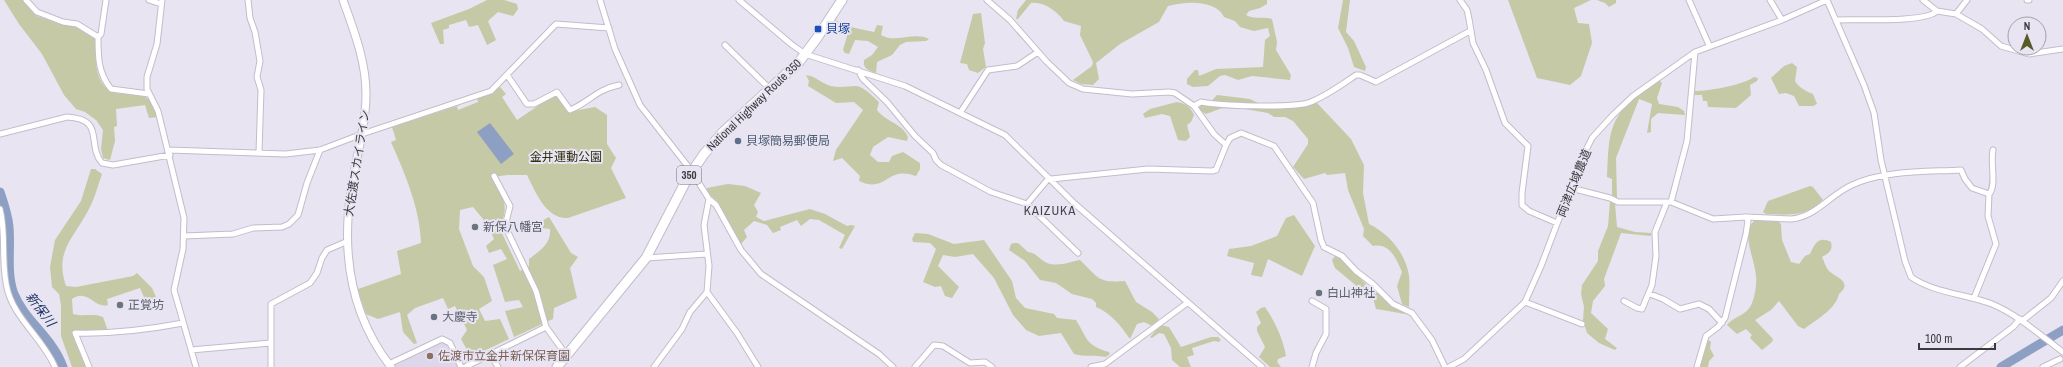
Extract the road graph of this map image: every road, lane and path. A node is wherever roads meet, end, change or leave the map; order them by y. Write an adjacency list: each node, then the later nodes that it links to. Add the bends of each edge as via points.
1 (26, 0): 23 (street, via 37,12 62,22 77,24)
2 (106, 0): 23 (street, via 101,34)
3 (149, 0): 16 (street)
4 (248, 0): 43 (street, via 260,61 257,77 261,90)
5 (344, 0): 38 (street, 大佐渡スカイライン, via 363,62 366,96)
6 (600, 0): 21 (street)
7 (740, 0): 29 (street)
8 (842, 0): 29 (highway, National Highway Route 350 / 350)
9 (987, 0): 27 (street, via 1010,20)
10 (1460, 0): 22 (street, via 1467,10)
11 (1689, 0): 25 (street)
12 (1770, 0): 19 (street)
13 (1827, 0): 19 (street, 両津広域農道); 20 (street)
14 (1923, 0): 17 (street)
15 (1967, 0): 18 (street)
16 (162, 2): 34 (street, via 157,44 147,77 146,89)
17 (1937, 11): 18 (street); 20 (street, via 1933,15 1918,18)
18 (1956, 14): 26 (street, via 1988,32 2001,46 2029,54)
19 (1782, 20): 25 (street, 両津広域農道)
20 (1837, 20): 46 (street, via 1874,113)
21 (608, 28): 31 (street, via 556,24); 44 (street, via 640,105)
22 (1470, 31): 35 (street, via 1376,82 1360,75 1356,76 1307,103 1258,105 1201,102); 55 (street, via 1505,123 1528,146 1522,205 1529,211)
23 (98, 37): 34 (street, via 99,68 111,89)
24 (725, 45): 33 (street)
25 (1709, 45): 28 (street, 両津広域農道)
26 (2063, 48)
27 (1038, 52): 35 (street, via 1069,83 1083,89 1132,94 1169,92 1175,93); 36 (street, via 1017,66 988,70)
28 (1695, 52): 48 (street, 両津広域農道, via 1633,96 1603,125 1592,138); 51 (street, via 1687,142)
29 (806, 54): 30 (street); 33 (highway, National Highway Route 350 / 350)
30 (858, 70): 36 (street, via 905,86); 52 (street, via 863,79 887,102 941,165 991,192)
31 (507, 75): 32 (street, via 527,104 534,104 557,92 570,110 596,93); 38 (street, via 487,93)
32 (619, 85)
33 (771, 90): 44 (highway, National Highway Route 350 / 350, via 723,132)
34 (149, 94): 42 (street, via 158,110)
35 (1194, 106): 39 (street, via 1214,134)
36 (960, 113): 47 (street, via 1005,135)
37 (0, 134): 42 (street, via 67,117 84,121 94,132 95,151 102,163 113,165)
38 (362, 134): 40 (street); 57 (street, 大佐渡スカイライン, via 349,205)
39 (1226, 145): 47 (street, via 1216,170 1212,171 1148,169); 97 (street, via 1230,138 1241,133 1274,146 1313,203 1324,247 1342,256 1393,304 1412,313 1432,340)
40 (320, 150): 43 (street, via 286,154); 56 (street, via 298,214 289,224 282,227 253,228 233,234)
41 (1993, 150): 49 (street, via 1993,187)
42 (169, 152): 43 (street); 56 (street, via 184,218)
43 (258, 152)
44 (691, 172): 50 (street); 60 (highway, National Highway Route 350 / 350)
45 (494, 176): 73 (street, via 510,206 505,226 536,291)
46 (1885, 176): 49 (street, via 1961,170 1972,188); 54 (street, via 1851,185 1798,219); 64 (street, via 1911,277 1929,286)
47 (1050, 178): 52 (street); 68 (street, via 1075,204)
48 (1571, 188): 51 (street, via 1618,202); 55 (street, 両津広域農道)
49 (1989, 194): 64 (street, via 1987,211 1996,244)
50 (709, 200): 59 (street, via 704,225); 91 (street, via 716,205 741,250 761,274 879,354)
51 (1669, 202): 54 (street, via 1713,219); 63 (street, via 1654,232 1656,256)
52 (1027, 204): 58 (street)
53 (0, 209): 81 (street, via 8,292 20,317 44,346)
54 (1746, 217): 71 (street, via 1746,234)
55 (1557, 223): 67 (street, 両津広域農道)
56 (184, 236): 70 (street, via 174,290)
57 (348, 241): 74 (street, via 327,250 310,283 271,304); 80 (street, 大佐渡スカイライン, via 350,280 372,341)
58 (1078, 253)
59 (707, 254): 60 (street); 62 (street)
60 (646, 258): 78 (highway, National Highway Route 350 / 350)
61 (2063, 280): 69 (street, via 2050,298)
62 (707, 292): 89 (street, via 690,312 682,329); 90 (street)
63 (1650, 294): 65 (street, via 1642,309); 71 (street, via 1680,309 1699,304 1709,309)
64 (1974, 298): 69 (street, via 2001,308)
65 (1624, 300)
66 (1312, 301): 96 (street, via 1326,309 1326,334)
67 (1525, 302): 72 (street); 98 (street, 両津広域農道, via 1464,359)
68 (1187, 303): 94 (street, via 1105,364); 95 (street)
69 (2021, 320): 76 (street); 100 (street)
70 (183, 323): 75 (street); 82 (street, via 142,331 75,333)
71 (1722, 323): 99 (street, via 1706,336)
72 (1582, 324)
73 (546, 327): 77 (street); 78 (street)
74 (270, 343): 75 (street); 84 (street)
75 (191, 350): 83 (street)
76 (2063, 352)
77 (490, 354): 86 (street); 87 (street)
78 (566, 356): 88 (highway, National Highway Route 350 / 350)
79 (2062, 358): 101 (street); 102 (street)
80 (390, 366): 85 (street, via 442,339 450,343)
81 (55, 367)
82 (90, 367)
83 (196, 367)
84 (271, 367)
85 (461, 367)
86 (465, 367)
87 (498, 367)
88 (557, 367)
89 (654, 367)
90 (758, 367)
91 (893, 367)
92 (915, 367): 93 (street, via 934,345 943,346 970,363 986,362)
93 (992, 367)
94 (1091, 367)
95 (1262, 367)
96 (1312, 367)
97 (1445, 367)
98 (1449, 367)
99 (1697, 367)
100 (1960, 367)
101 (2043, 367)
102 (2051, 367)

